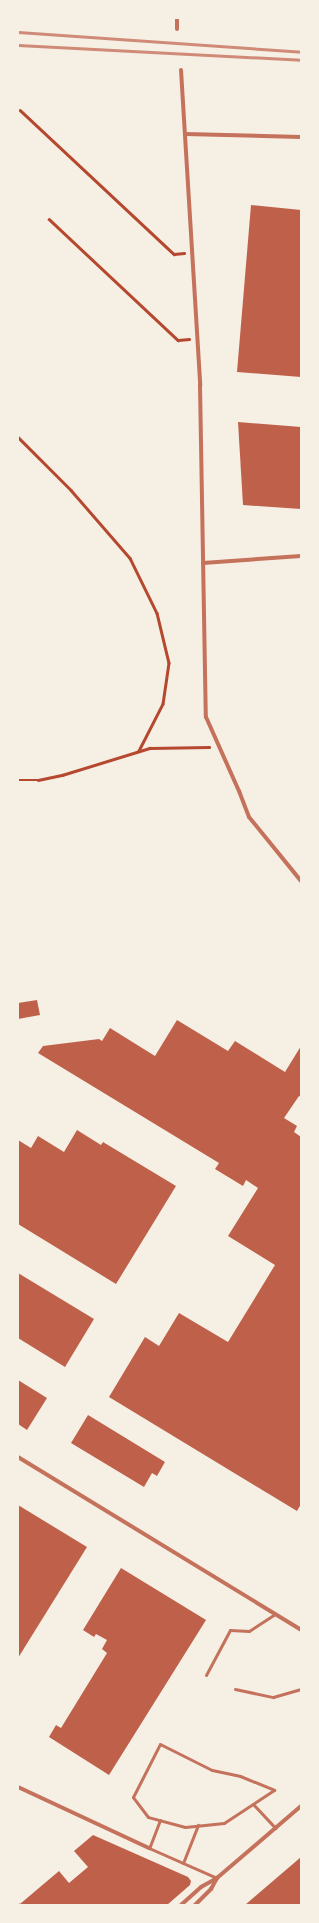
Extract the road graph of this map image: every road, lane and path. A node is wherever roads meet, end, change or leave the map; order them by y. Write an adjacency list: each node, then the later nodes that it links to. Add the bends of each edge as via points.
1 (177, 18): 2 (street)
2 (177, 29)
3 (180, 70): 5 (street)
4 (20, 110): 8 (path, via 174,254)
5 (185, 134): 6 (street); 8 (street)
6 (301, 137)
7 (49, 220): 9 (path, via 178,340)
8 (192, 253): 9 (street)
9 (197, 338): 12 (street)
10 (18, 437): 14 (path, via 71,490 130,558 158,613 169,663 163,704)
11 (301, 556): 12 (street)
12 (203, 563): 13 (street, via 206,717)
13 (219, 748): 14 (path, via 171,747); 16 (street, via 249,817)
14 (139, 751): 15 (path, via 62,775 38,780)
15 (18, 780)
16 (301, 881)
17 (18, 1457): 18 (street)
18 (275, 1614): 19 (street); 20 (lane, via 249,1631 230,1630)
19 (301, 1630)
20 (206, 1675)
21 (301, 1689): 22 (lane, via 273,1697)
22 (235, 1690)
23 (18, 1787): 29 (street)
24 (253, 1804): 26 (lane, via 274,1790 240,1776 212,1770 160,1744 133,1798 148,1817); 27 (lane, via 224,1822); 28 (lane)
25 (301, 1806): 28 (street)
26 (160, 1820): 27 (lane, via 185,1826); 29 (lane)
27 (198, 1825): 30 (lane)
28 (275, 1828): 31 (street)
29 (149, 1848): 30 (lane)
30 (184, 1863): 31 (lane)
31 (217, 1878): 32 (street, via 201,1887); 33 (street, via 211,1889)
32 (181, 1905)
33 (195, 1905)

